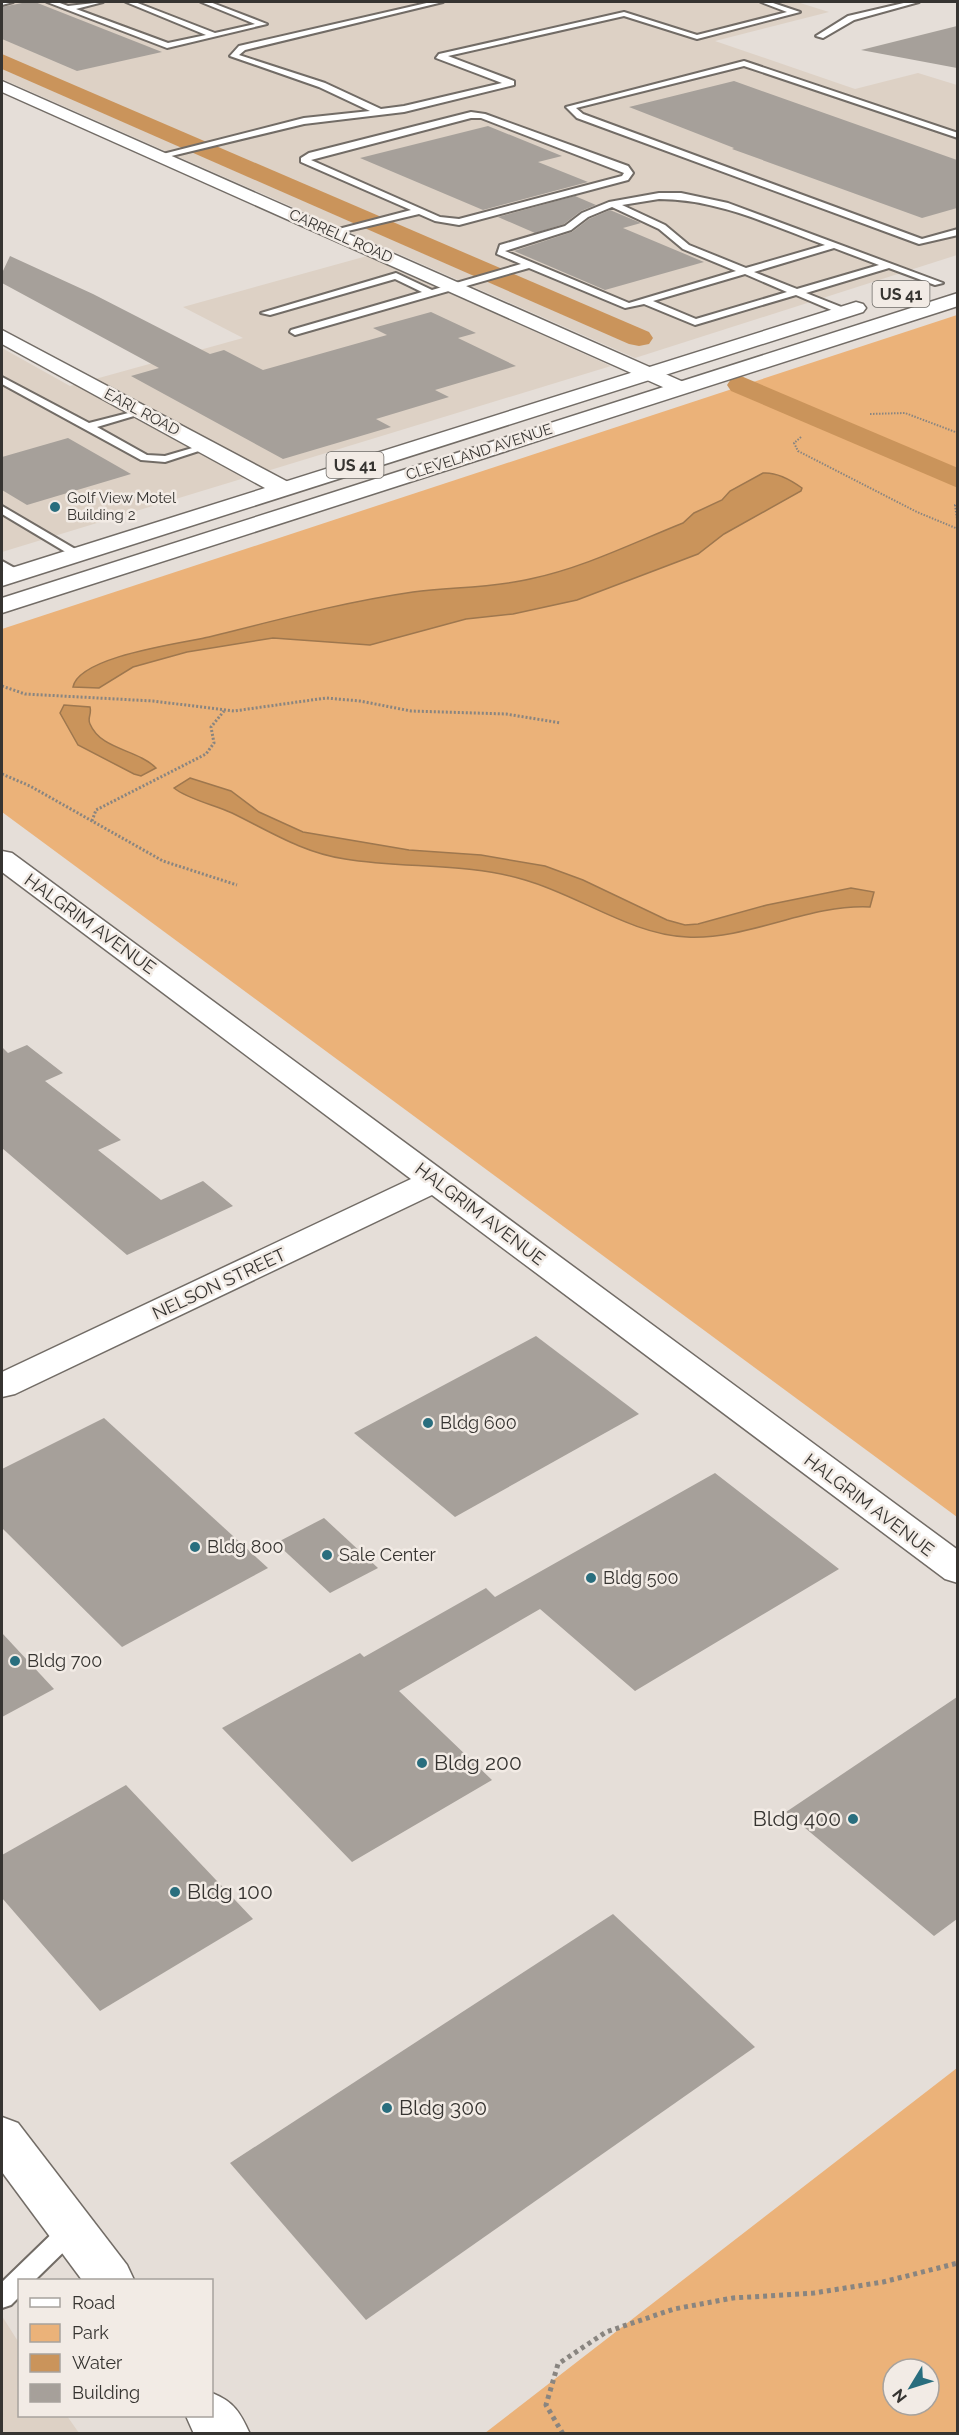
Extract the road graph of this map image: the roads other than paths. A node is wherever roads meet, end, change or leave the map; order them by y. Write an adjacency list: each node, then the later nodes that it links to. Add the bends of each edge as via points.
1 (9, 2): 9 (lane)
2 (51, 2): 10 (lane)
3 (100, 2): 10 (lane)
4 (129, 2): 11 (lane)
5 (204, 2): 11 (lane, via 263,24)
6 (439, 2): 14 (lane, via 242,48 234,56 322,86)
7 (764, 2): 14 (lane, via 796,12 697,37 624,14 439,57 511,83)
8 (915, 2): 12 (lane, via 851,18)
9 (2, 3)
10 (68, 8): 11 (lane, via 166,46)
11 (213, 35)
12 (820, 36)
13 (2, 86): 16 (street, CARRELL ROAD)
14 (380, 112): 16 (lane, via 304,121)
15 (957, 136): 20 (lane, via 744,63 570,107 580,116 922,242)
16 (159, 156): 19 (street, CARRELL ROAD)
17 (612, 204): 21 (lane, via 659,196 706,199); 22 (lane, via 585,215 568,228 503,247 500,252); 24 (lane, via 656,222 680,238 686,247)
18 (420, 210): 18 (lane, via 304,160 471,115 629,173 625,178 459,222 438,219); 19 (lane)
19 (342, 231): 27 (street, CARRELL ROAD)
20 (957, 232)
21 (834, 245): 23 (lane); 24 (lane)
22 (529, 265): 27 (lane); 32 (lane, via 628,306)
23 (889, 265): 26 (lane); 29 (lane)
24 (747, 271): 29 (lane); 32 (lane)
25 (957, 276): 26 (street, US 41)
26 (938, 283): 30 (street, US 41)
27 (452, 286): 28 (lane); 38 (street, CARRELL ROAD)
28 (431, 292): 35 (lane, via 396,276); 36 (lane)
29 (798, 292): 32 (lane, via 695,322); 34 (lane)
30 (907, 292)
31 (957, 299): 40 (street, CLEVELAND AVENUE / US 41)
32 (644, 301)
33 (876, 302): 34 (street, CLEVELAND AVENUE / US 41)
34 (845, 312): 38 (street, CLEVELAND AVENUE / US 41)
35 (266, 313)
36 (295, 332)
37 (2, 336): 41 (street, EARL ROAD)
38 (649, 373): 40 (street, CARRELL ROAD); 44 (street, CLEVELAND AVENUE / US 41)
39 (2, 380): 42 (lane)
40 (681, 388): 48 (street, CLEVELAND AVENUE / US 41)
41 (140, 411): 42 (lane); 43 (street, EARL ROAD)
42 (87, 427): 43 (lane, via 154,460)
43 (206, 447): 44 (street, EARL ROAD)
44 (282, 488): 46 (street, CLEVELAND AVENUE / US 41)
45 (2, 509): 46 (lane)
46 (78, 555): 47 (street, CLEVELAND AVENUE / US 41)
47 (6, 572)
48 (2, 606)
49 (2, 859): 50 (street, HALGRIM AVENUE)
50 (436, 1180): 51 (street, NELSON STREET); 52 (street, HALGRIM AVENUE)
51 (2, 1386)
52 (957, 1570)
53 (2, 2137): 54 (street)
54 (71, 2229): 55 (lane); 56 (street)
55 (20, 2279)
56 (109, 2279)
57 (18, 2281): 58 (lane)
58 (2, 2297)
59 (213, 2417): 60 (street)
60 (225, 2433)

